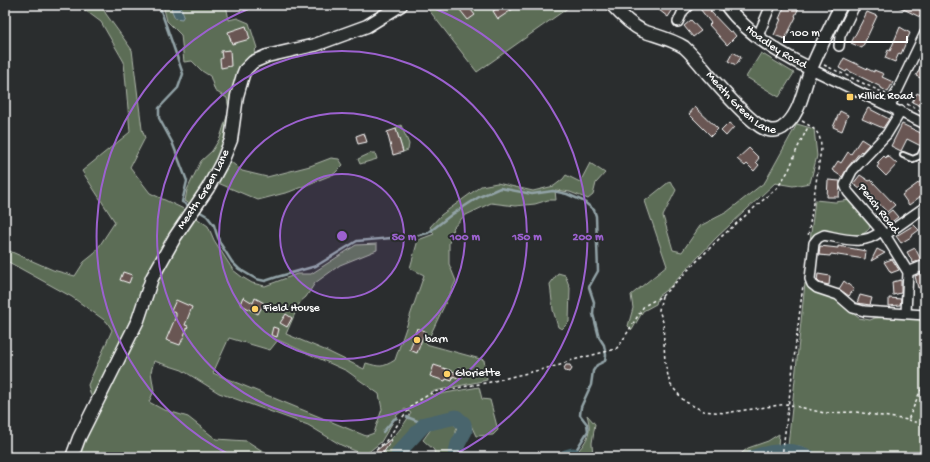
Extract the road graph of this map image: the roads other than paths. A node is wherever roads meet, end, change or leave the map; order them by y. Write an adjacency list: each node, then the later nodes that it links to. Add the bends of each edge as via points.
1 (400, 5): 24 (street, Meath Green Lane, via 367,26 315,45 267,56 253,62 245,70 237,96 231,140 222,162 152,278 138,320)
2 (612, 5): 12 (street, Meath Green Lane, via 637,28 684,47 758,126 770,131 782,128 794,115)
3 (689, 5): 8 (street)
4 (726, 5): 10 (street, Hoadley Road)
5 (771, 5): 10 (street)
6 (841, 5): 12 (street, Meath Green Lane)
7 (855, 5): 11 (street, via 840,36)
8 (678, 22)
9 (925, 33): 13 (street)
10 (758, 36): 12 (street, Hoadley Road, via 793,60)
11 (839, 46)
12 (816, 66): 13 (street)
13 (890, 106): 14 (street)
14 (903, 107): 15 (street); 19 (street, Peach Road, via 888,134 852,171 845,185)
15 (925, 124)
16 (925, 145): 17 (lane, via 920,156 913,159)
17 (903, 154)
18 (925, 207): 19 (street)
19 (883, 233): 21 (street, Peach Road); 22 (street, via 864,240 824,236 818,238 812,251 810,279 817,288 838,295 853,308 874,312)
20 (925, 265): 21 (street)
21 (908, 272): 22 (street)
22 (906, 313): 23 (street)
23 (925, 315)
24 (72, 457)

